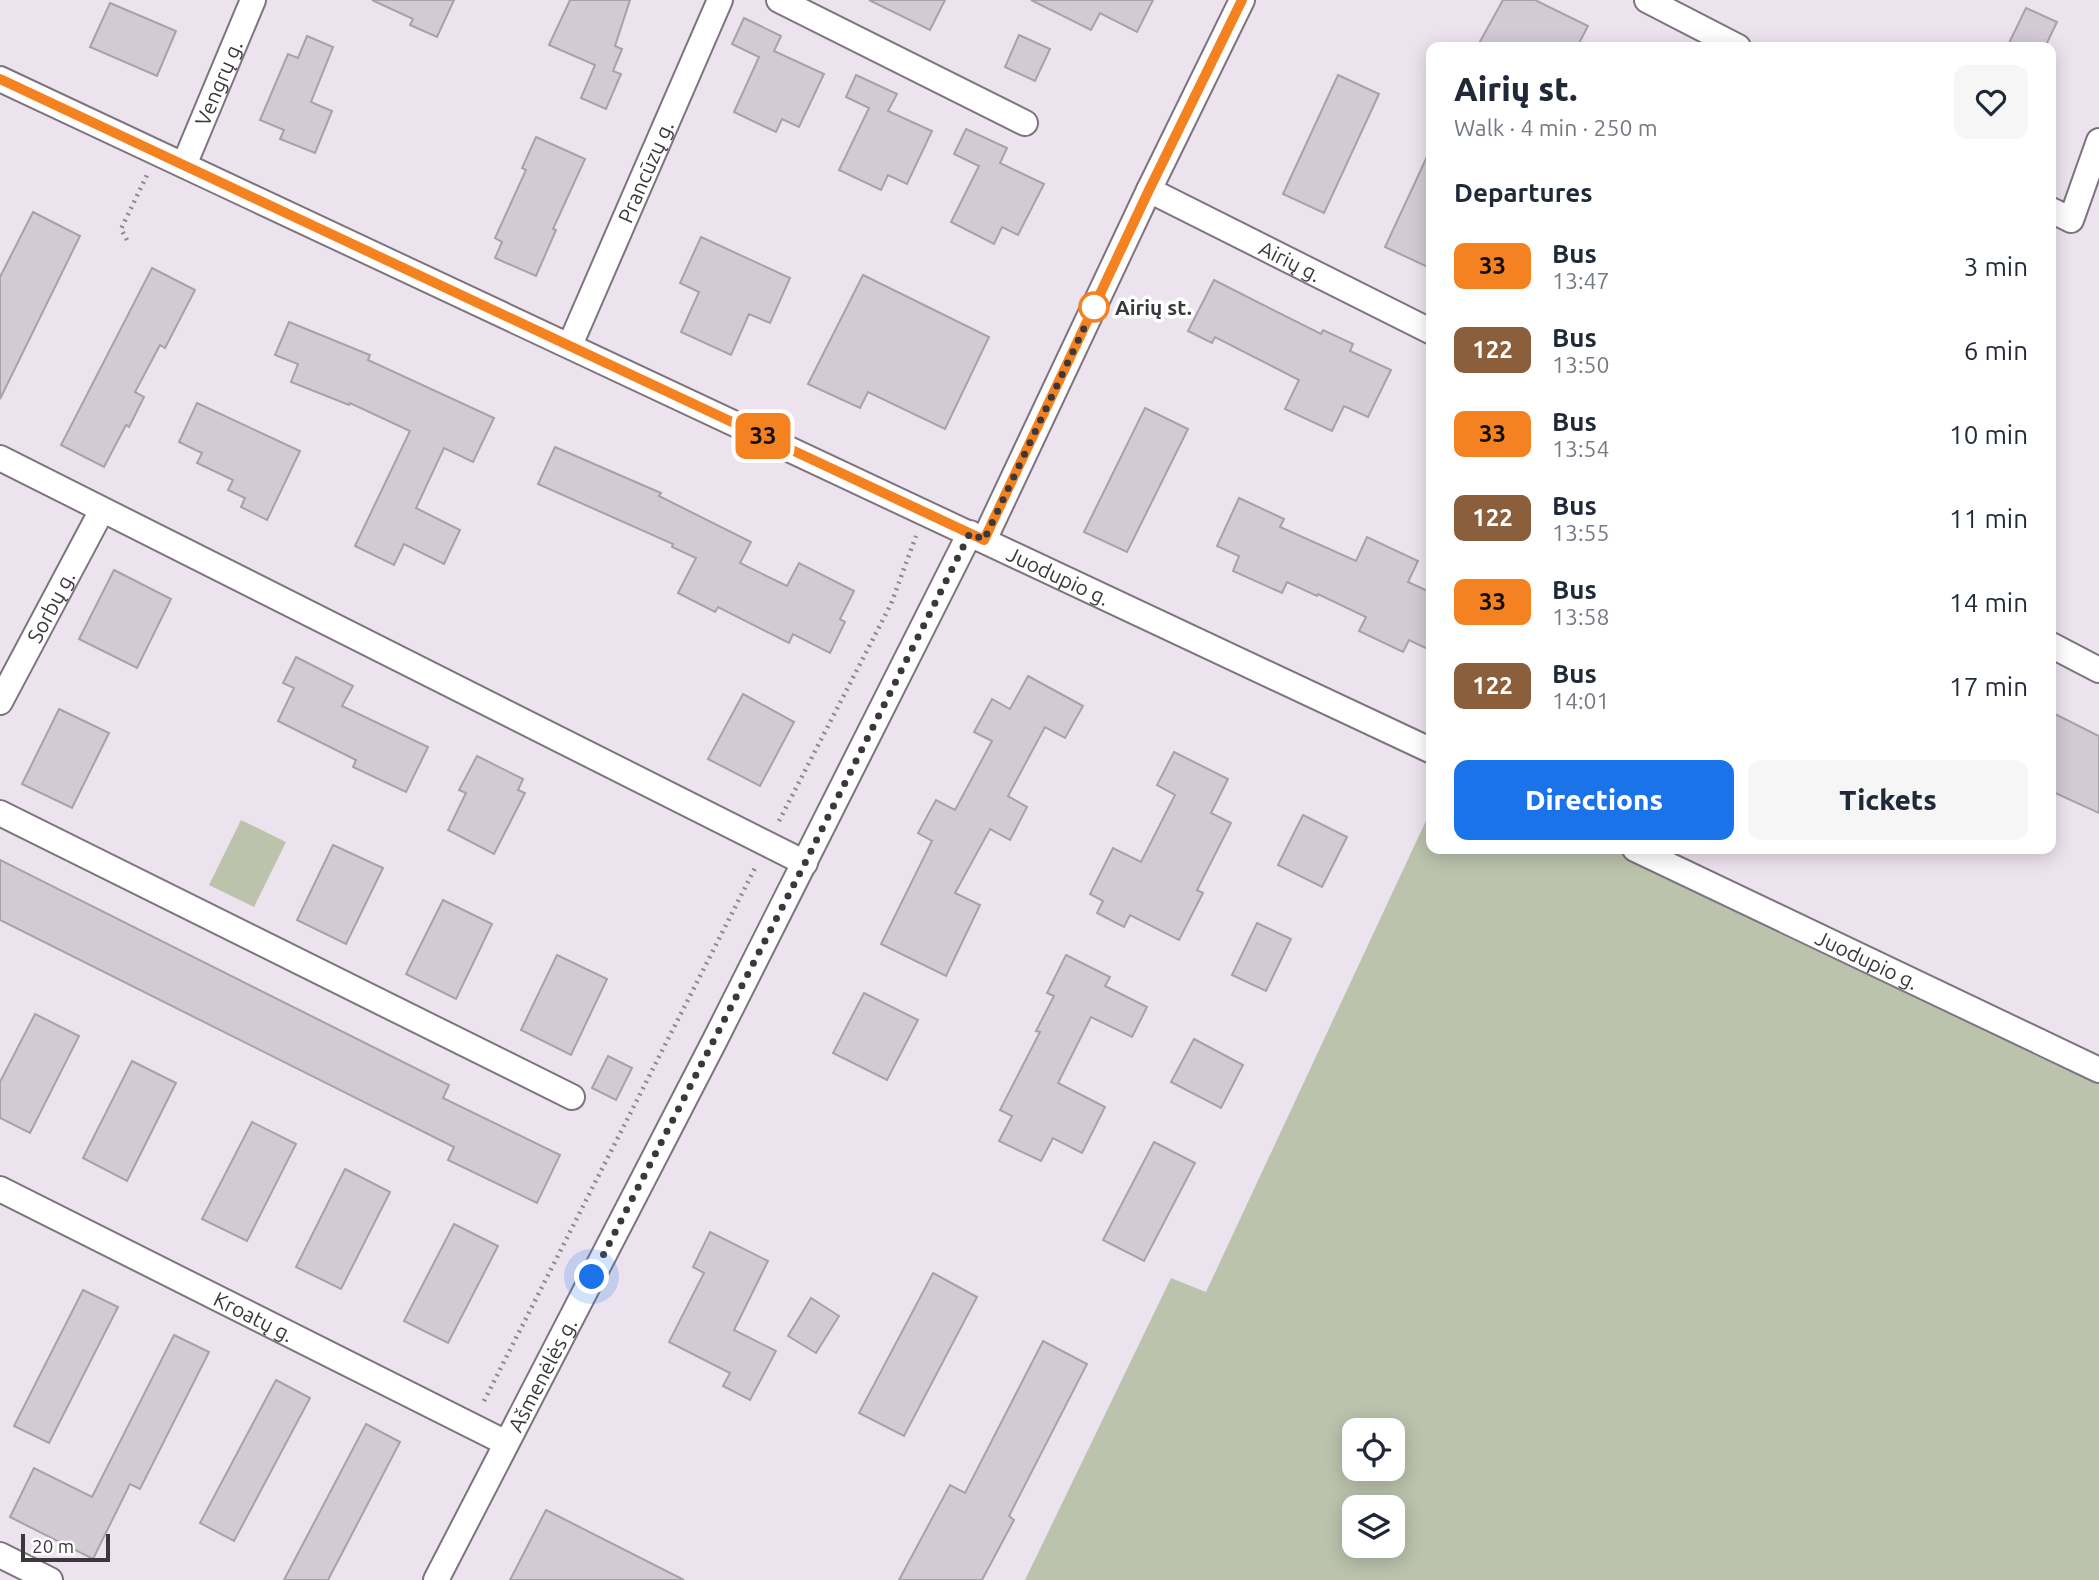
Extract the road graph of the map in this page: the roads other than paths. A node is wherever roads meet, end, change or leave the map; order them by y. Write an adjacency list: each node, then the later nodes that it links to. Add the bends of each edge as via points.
1 (253, 0): 10 (street, Vengrų g.)
2 (720, 0): 14 (street, Prancūzų g.)
3 (779, 0): 8 (street)
4 (1242, 0): 11 (street, Ašmenėlės g.)
5 (1647, 0): 6 (street)
6 (1728, 42)
7 (0, 79): 10 (street, Juodupio g.)
8 (1025, 123)
9 (2099, 141): 12 (street)
10 (184, 165): 14 (street, Juodupio g.)
11 (1149, 190): 13 (street, Airių g.); 17 (street, Ašmenėlės g.)
12 (2061, 215)
13 (1426, 329)
14 (570, 345): 17 (street, Juodupio g.)
15 (0, 458): 16 (street)
16 (102, 510): 20 (street, Sorbų g.); 24 (street)
17 (977, 537): 21 (street, Juodupio g.); 24 (street, Ašmenėlės g.)
18 (2056, 648): 19 (street)
19 (2099, 670)
20 (0, 702)
21 (1426, 748)
22 (0, 813): 26 (street)
23 (1645, 854): 25 (street, Juodupio g.)
24 (805, 863): 28 (street, Ašmenėlės g.)
25 (2099, 1070)
26 (572, 1097)
27 (0, 1189): 28 (street, Kroatų g.)
28 (506, 1443): 31 (street, Ašmenėlės g.)
29 (0, 1555): 30 (street)
30 (50, 1580)
31 (436, 1580)

